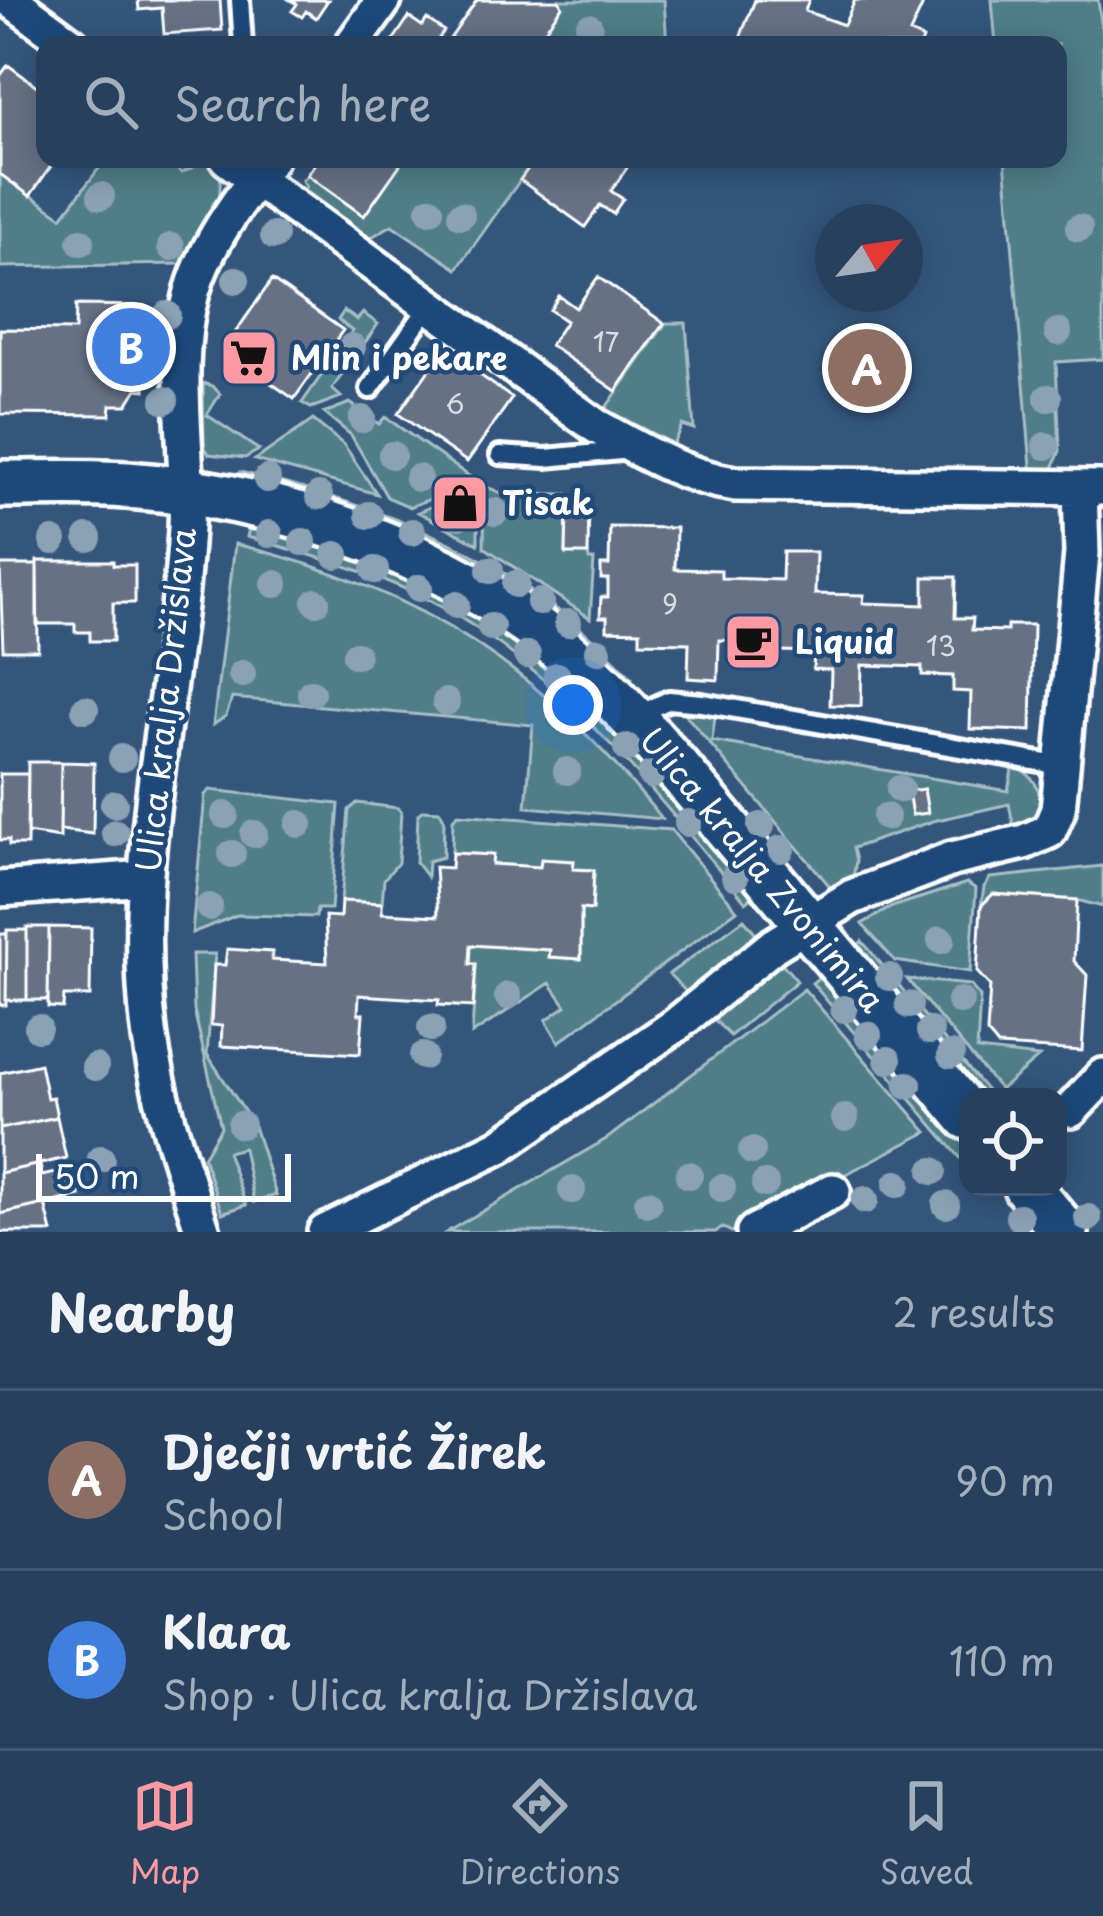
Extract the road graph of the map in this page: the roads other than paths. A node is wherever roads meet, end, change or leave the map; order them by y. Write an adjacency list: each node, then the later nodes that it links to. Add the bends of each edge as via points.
1 (11, 0): 4 (street)
2 (239, 0): 5 (lane)
3 (384, 0): 6 (street)
4 (60, 36)
5 (242, 36)
6 (358, 36)
7 (250, 168): 15 (street, Ulica kralja Držislava, via 192,292 183,353)
8 (254, 168): 9 (street)
9 (430, 305): 10 (lane); 11 (street)
10 (370, 389)
11 (638, 450): 12 (lane); 14 (street, via 735,484)
12 (500, 455)
13 (0, 484): 15 (main road, Ulica kralja Zvonimira)
14 (1092, 488): 17 (street)
15 (184, 490): 16 (main road, Ulica kralja Zvonimira, via 279,510 449,576 535,629); 18 (street, Ulica kralja Držislava)
16 (634, 717): 17 (lane, via 669,700 702,703); 20 (main road, Ulica kralja Zvonimira)
17 (1063, 766): 20 (street, via 1049,831 908,875)
18 (146, 878): 19 (street); 26 (street, Ulica kralja Držislava, via 150,1036)
19 (0, 889)
20 (808, 923): 22 (main road, Ulica kralja Zvonimira); 27 (street, via 500,1146)
21 (1103, 1076): 23 (street)
22 (959, 1105)
23 (1071, 1110)
24 (833, 1191): 28 (street)
25 (1035, 1196): 29 (main road)
26 (202, 1232)
27 (325, 1232)
28 (754, 1232)
29 (1065, 1232)

